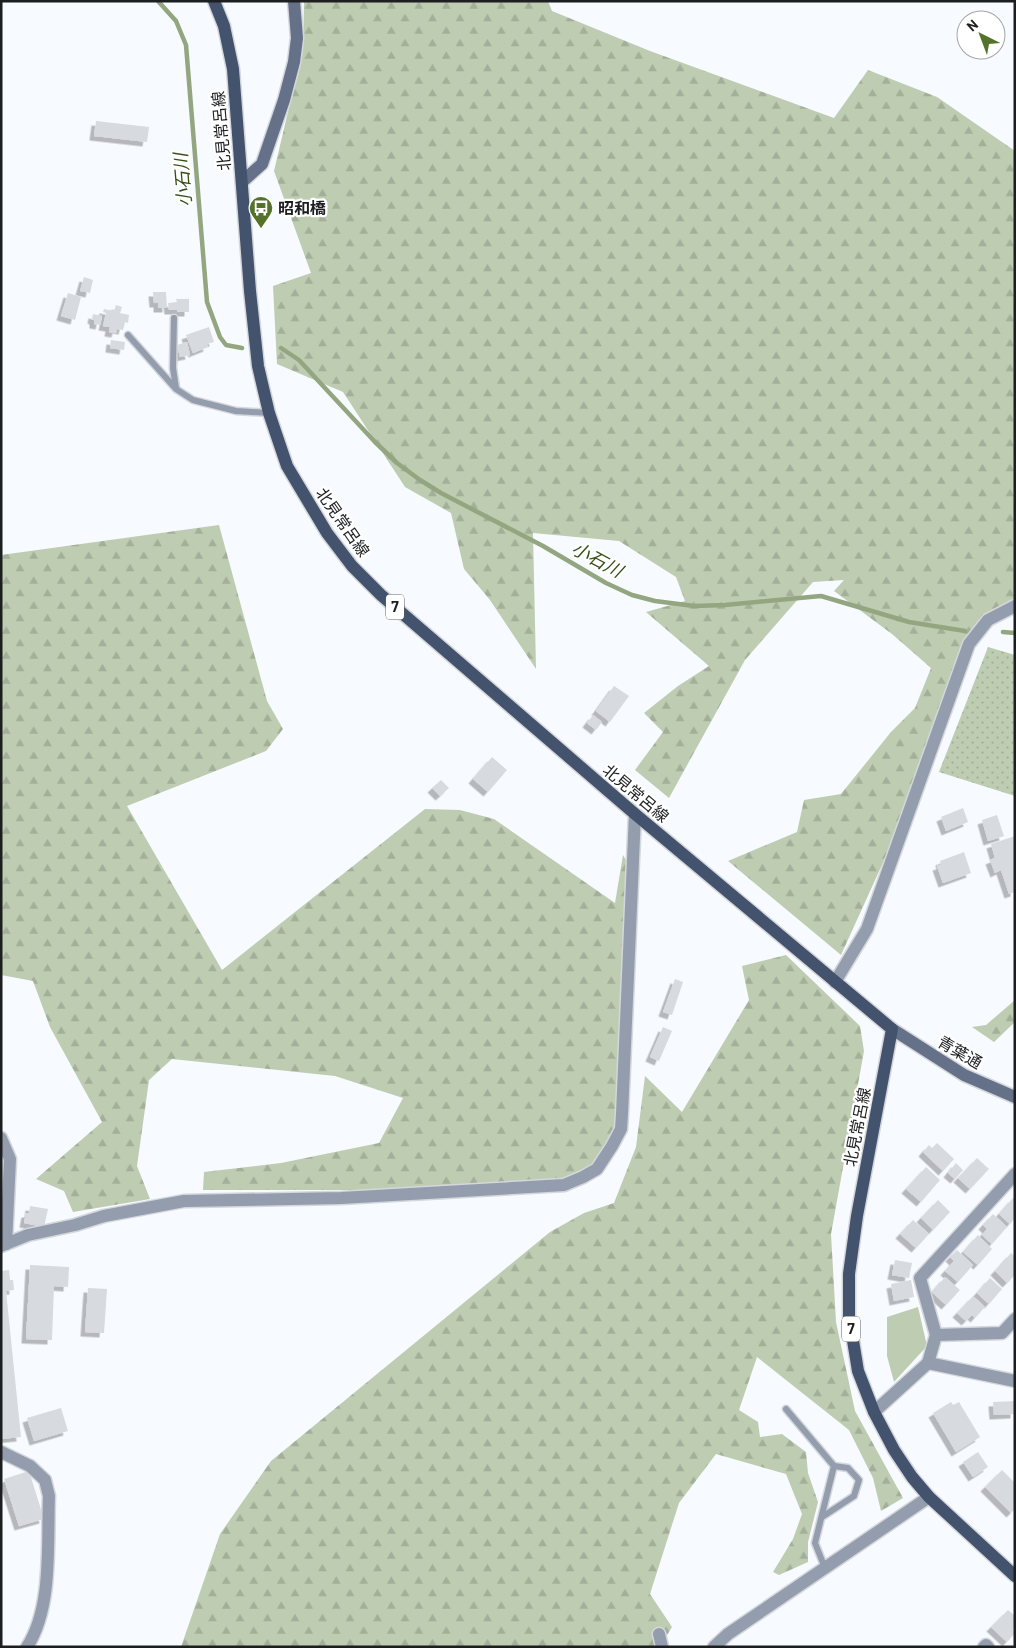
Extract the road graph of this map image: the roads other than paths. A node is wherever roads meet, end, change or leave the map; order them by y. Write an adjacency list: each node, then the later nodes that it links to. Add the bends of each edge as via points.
1 (214, 1): 3 (main road, 北見常呂線 / 7, via 224,26 233,69)
2 (294, 1): 3 (street, via 296,46 284,100 262,164)
3 (242, 182): 7 (main road, 北見常呂線 / 7, via 258,366)
4 (174, 318): 6 (lane)
5 (128, 335): 6 (lane)
6 (176, 389): 7 (lane, via 207,405)
7 (269, 413): 9 (main road, 北見常呂線 / 7, via 287,466 327,533 352,566 381,595)
8 (1015, 606): 10 (street, via 988,620 969,644 867,929)
9 (635, 814): 10 (main road, 北見常呂線 / 7); 15 (street, via 621,1129 597,1169 564,1185 341,1198 184,1201 104,1216 28,1235)
10 (835, 982): 11 (main road, 北見常呂線 / 7)
11 (892, 1029): 12 (street, 青葉通, via 964,1075); 21 (main road, 北見常呂線 / 7, via 849,1274 850,1316 858,1371)
12 (1015, 1097)
13 (1, 1138): 15 (street, via 10,1159)
14 (1015, 1174): 17 (street, via 920,1278)
15 (4, 1245)
16 (1015, 1320): 17 (street, via 1002,1334)
17 (936, 1335): 18 (street)
18 (928, 1364): 19 (street); 21 (street)
19 (1015, 1382)
20 (786, 1409): 23 (lane)
21 (874, 1412): 24 (main road, 北見常呂線 / 7, via 894,1450)
22 (1, 1452): 28 (street, via 30,1466 45,1480 49,1496 45,1598 34,1637)
23 (834, 1466): 25 (lane); 25 (lane, via 848,1468 859,1480 854,1496)
24 (928, 1497): 26 (street); 27 (main road, 北見常呂線 / 7)
25 (822, 1518): 26 (lane, via 815,1543)
26 (825, 1568): 29 (street)
27 (1015, 1576)
28 (27, 1647)
29 (714, 1647)
30 (984, 1647): 31 (street)
31 (988, 1647)

